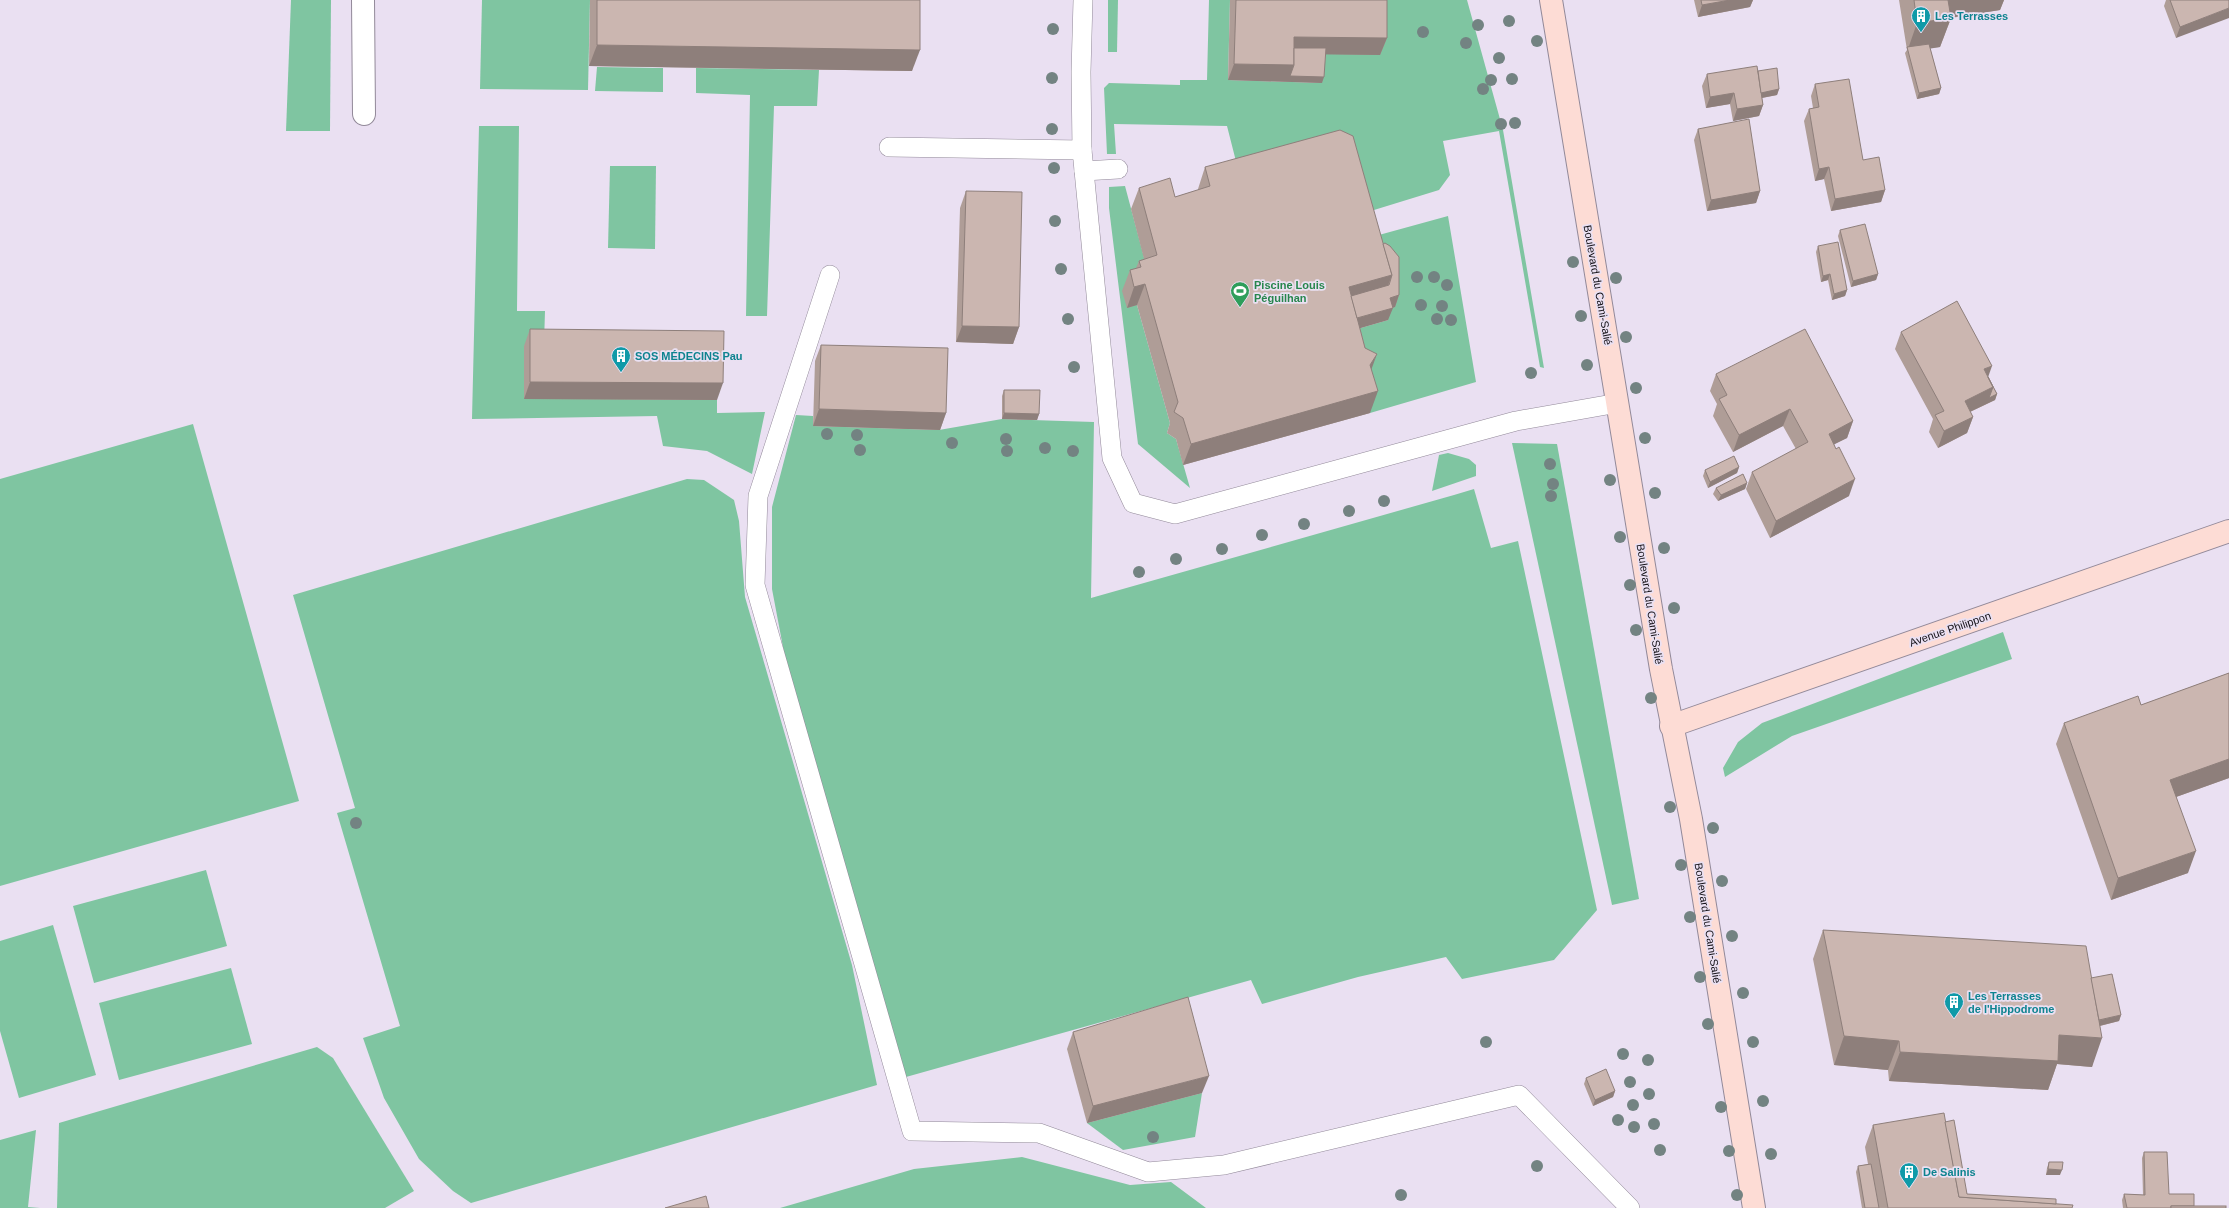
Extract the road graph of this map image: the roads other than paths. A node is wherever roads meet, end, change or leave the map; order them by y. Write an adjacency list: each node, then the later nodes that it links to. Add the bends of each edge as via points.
1 (363, 0): 4 (street)
2 (1083, 0): 6 (lane)
3 (1551, 0): 10 (street, Boulevard du Cami-Salié)
4 (364, 114)
5 (889, 147): 6 (lane)
6 (1082, 150): 8 (lane)
7 (1118, 169): 8 (lane)
8 (1084, 171): 10 (lane, via 1112,458 1133,503 1175,514 1516,421)
9 (830, 275): 13 (lane, via 758,496 754,585 912,1131 1039,1133 1148,1172 1224,1165 1519,1095)
10 (1618, 403): 12 (street, Boulevard du Cami-Salié)
11 (2229, 531): 12 (street, Avenue Philippon)
12 (1671, 726): 14 (street, Boulevard du Cami-Salié, via 1690,819)
13 (1630, 1208)
14 (1754, 1208)

